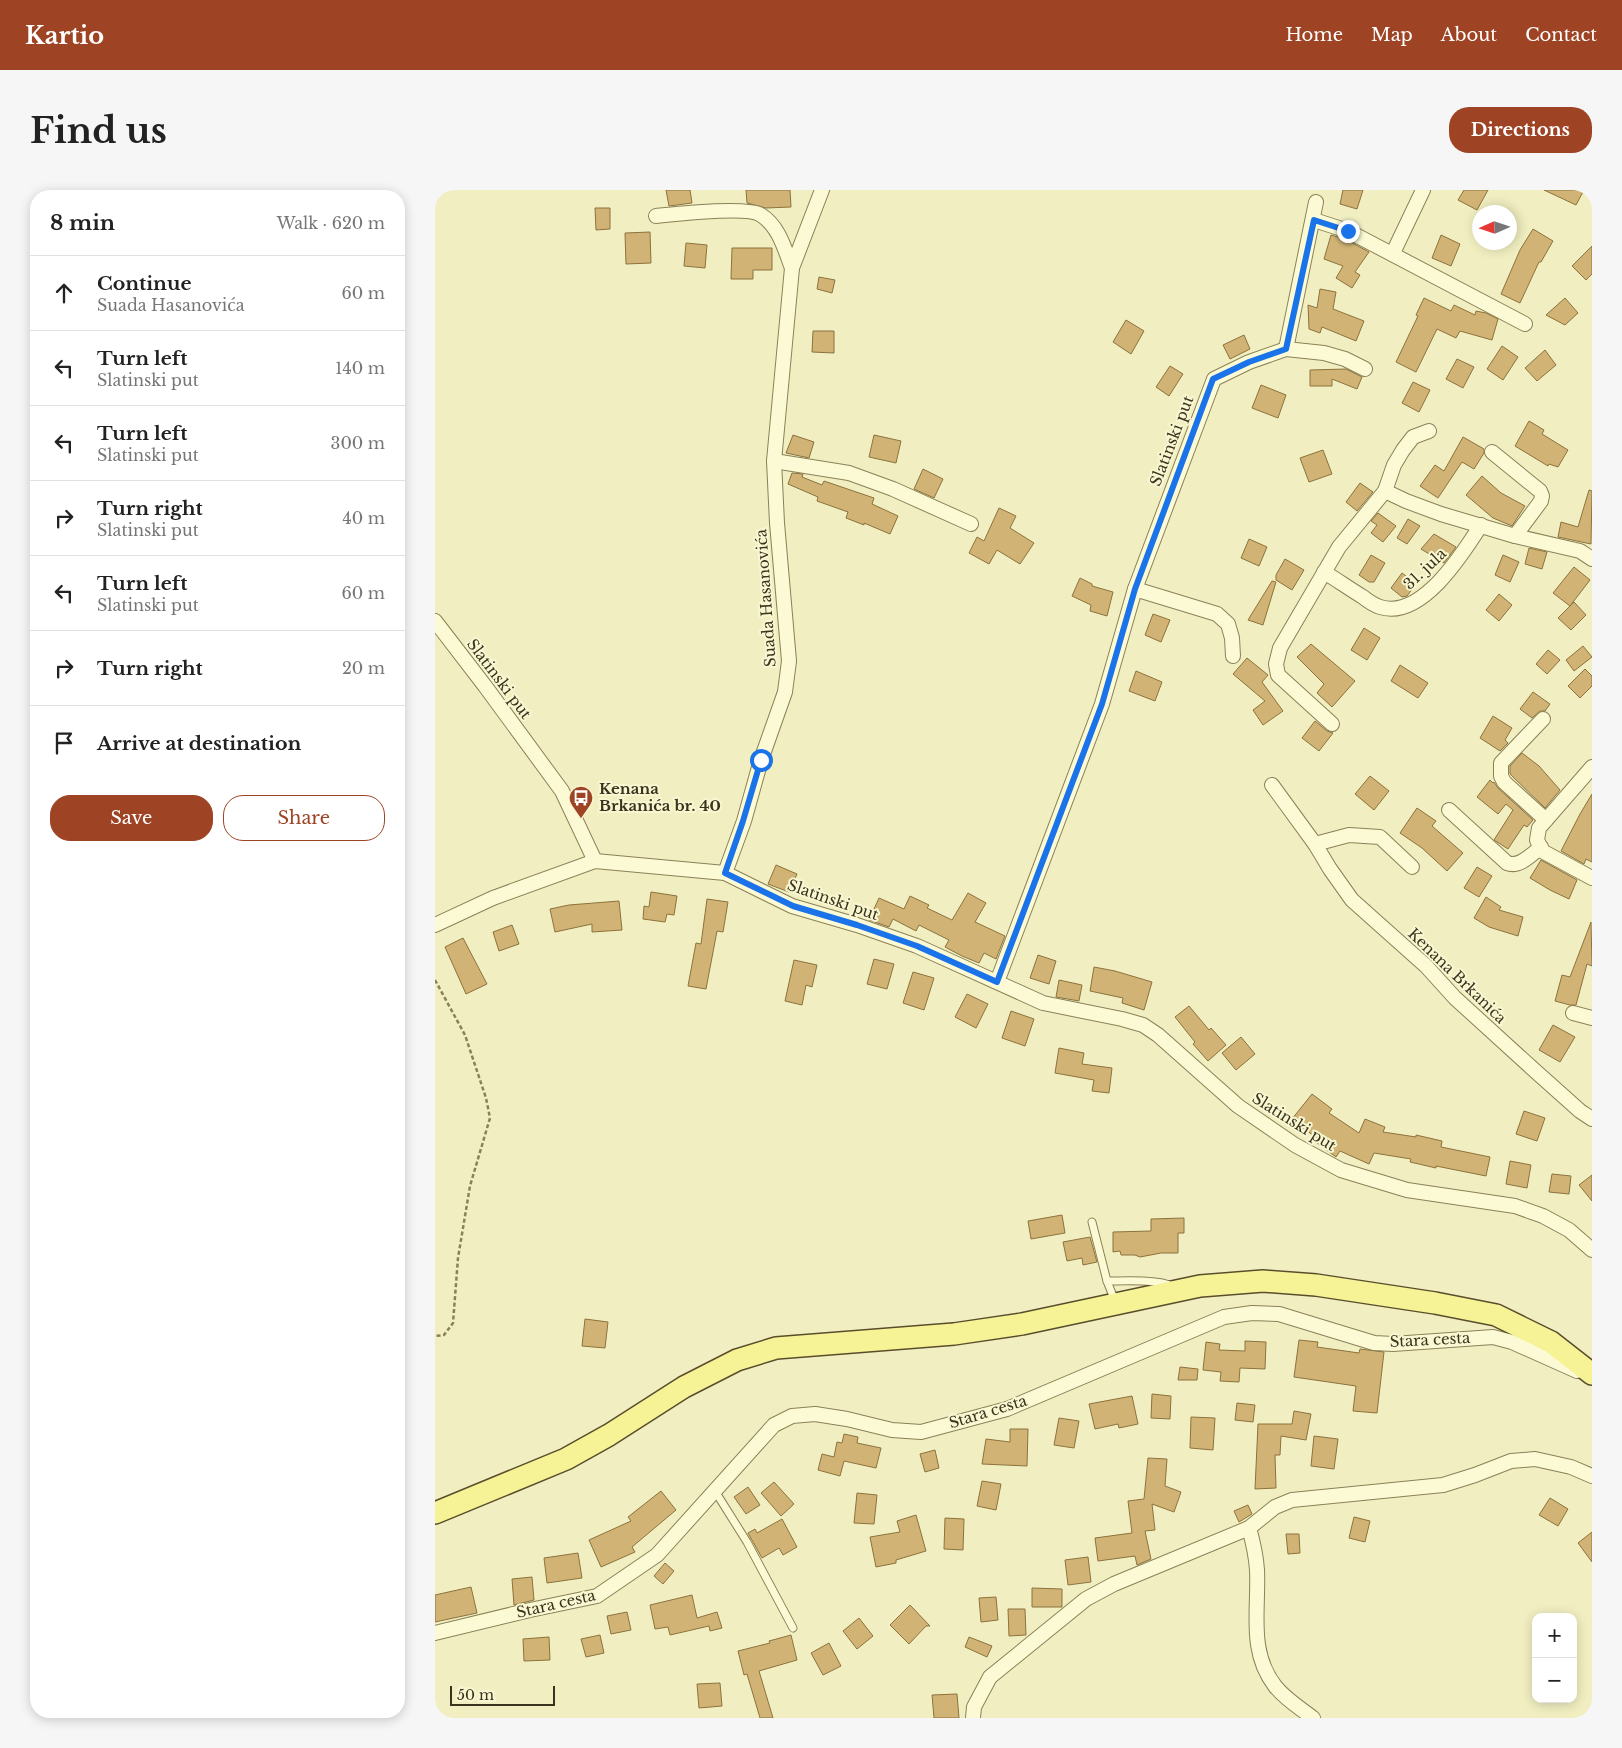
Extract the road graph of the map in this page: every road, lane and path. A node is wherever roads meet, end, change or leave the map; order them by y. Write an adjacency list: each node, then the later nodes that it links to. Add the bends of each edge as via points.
1 (821, 190): 7 (street, Suada Hasanovića)
2 (1423, 190): 6 (street)
3 (1316, 202): 5 (street)
4 (656, 216): 7 (street, Suada Hasanovića, via 701,212 761,214 777,230)
5 (1314, 220): 6 (street, via 1348,231); 9 (street)
6 (1393, 253): 8 (street)
7 (792, 268): 13 (street, Suada Hasanovića)
8 (1525, 324)
9 (1286, 349): 10 (street, Slatinski put, via 1324,353); 20 (street, Slatinski put, via 1213,379)
10 (1365, 369)
11 (1429, 431): 14 (street, via 1413,437 1403,450)
12 (1492, 452): 17 (street, via 1542,496)
13 (774, 461): 15 (street, via 849,473); 33 (street, Suada Hasanovića, via 789,661 785,692)
14 (1385, 491): 16 (street, via 1406,502); 19 (street, via 1339,547)
15 (971, 524)
16 (1481, 526): 17 (street); 19 (street, 31. jula, via 1461,557 1442,578 1404,608 1378,607)
17 (1515, 536): 18 (street, via 1580,551)
18 (1592, 559)
19 (1324, 572): 24 (street, via 1280,648 1277,664 1278,675)
20 (1135, 589): 22 (street, via 1217,614 1228,624); 37 (street, Slatinski put, via 1102,704)
21 (435, 621): 31 (street, Slatinski put, via 562,791)
22 (1233, 656)
23 (1543, 719): 28 (street, via 1501,764 1500,771 1504,782)
24 (1332, 724)
25 (1592, 767): 28 (street)
26 (1272, 785): 29 (street, Kenana Brkanića)
27 (1449, 810): 30 (street, via 1511,865 1517,865)
28 (1546, 820): 30 (street, via 1539,828 1537,840)
29 (1315, 844): 32 (street, via 1349,834 1379,837); 40 (street, Kenana Brkanića, via 1352,900 1426,966 1455,998 1525,1063)
30 (1541, 847): 34 (street, via 1542,851)
31 (595, 860): 33 (street, Slatinski put); 35 (street, Slatinski put, via 493,898)
32 (1412, 867)
33 (725, 873): 37 (street, Slatinski put, via 793,906 917,946)
34 (1592, 878)
35 (435, 924)
36 (435, 980): 46 (path, via 465,1035 490,1118 470,1186 458,1258 453,1323 444,1335)
37 (997, 982): 42 (street, Slatinski put, via 1043,1003 1143,1025 1238,1106 1295,1146 1341,1170 1407,1190 1515,1206 1569,1230)
38 (1573, 1013): 39 (street)
39 (1592, 1018)
40 (1592, 1118)
41 (1092, 1222): 43 (lane)
42 (1592, 1250)
43 (1107, 1281): 44 (lane, via 1166,1283); 45 (lane)
44 (1179, 1290): 45 (main road, Stara cesta); 47 (main road, Stara cesta, via 1263,1281 1316,1285 1496,1315 1551,1342)
45 (1116, 1304): 50 (main road, Stara cesta, via 1022,1324 954,1334 769,1350 737,1360 684,1387 565,1459)
46 (435, 1336)
47 (1592, 1375): 49 (street, Stara cesta, via 1493,1337 1375,1343 1279,1314 1251,1313 1224,1317 1007,1409 921,1432 892,1430 815,1414 792,1416 774,1425)
48 (1592, 1476): 51 (street, via 1571,1467 1535,1459 1511,1460 1443,1485 1292,1500 1275,1507)
49 (715, 1491): 52 (lane, via 747,1542); 53 (street, Stara cesta, via 657,1555 597,1596)
50 (435, 1513)
51 (1249, 1528): 54 (street, via 1114,1584 1086,1599 990,1677 974,1707); 55 (street, via 1256,1564 1259,1653 1274,1685)
52 (793, 1628)
53 (435, 1633)
54 (973, 1718)
55 (1313, 1718)

